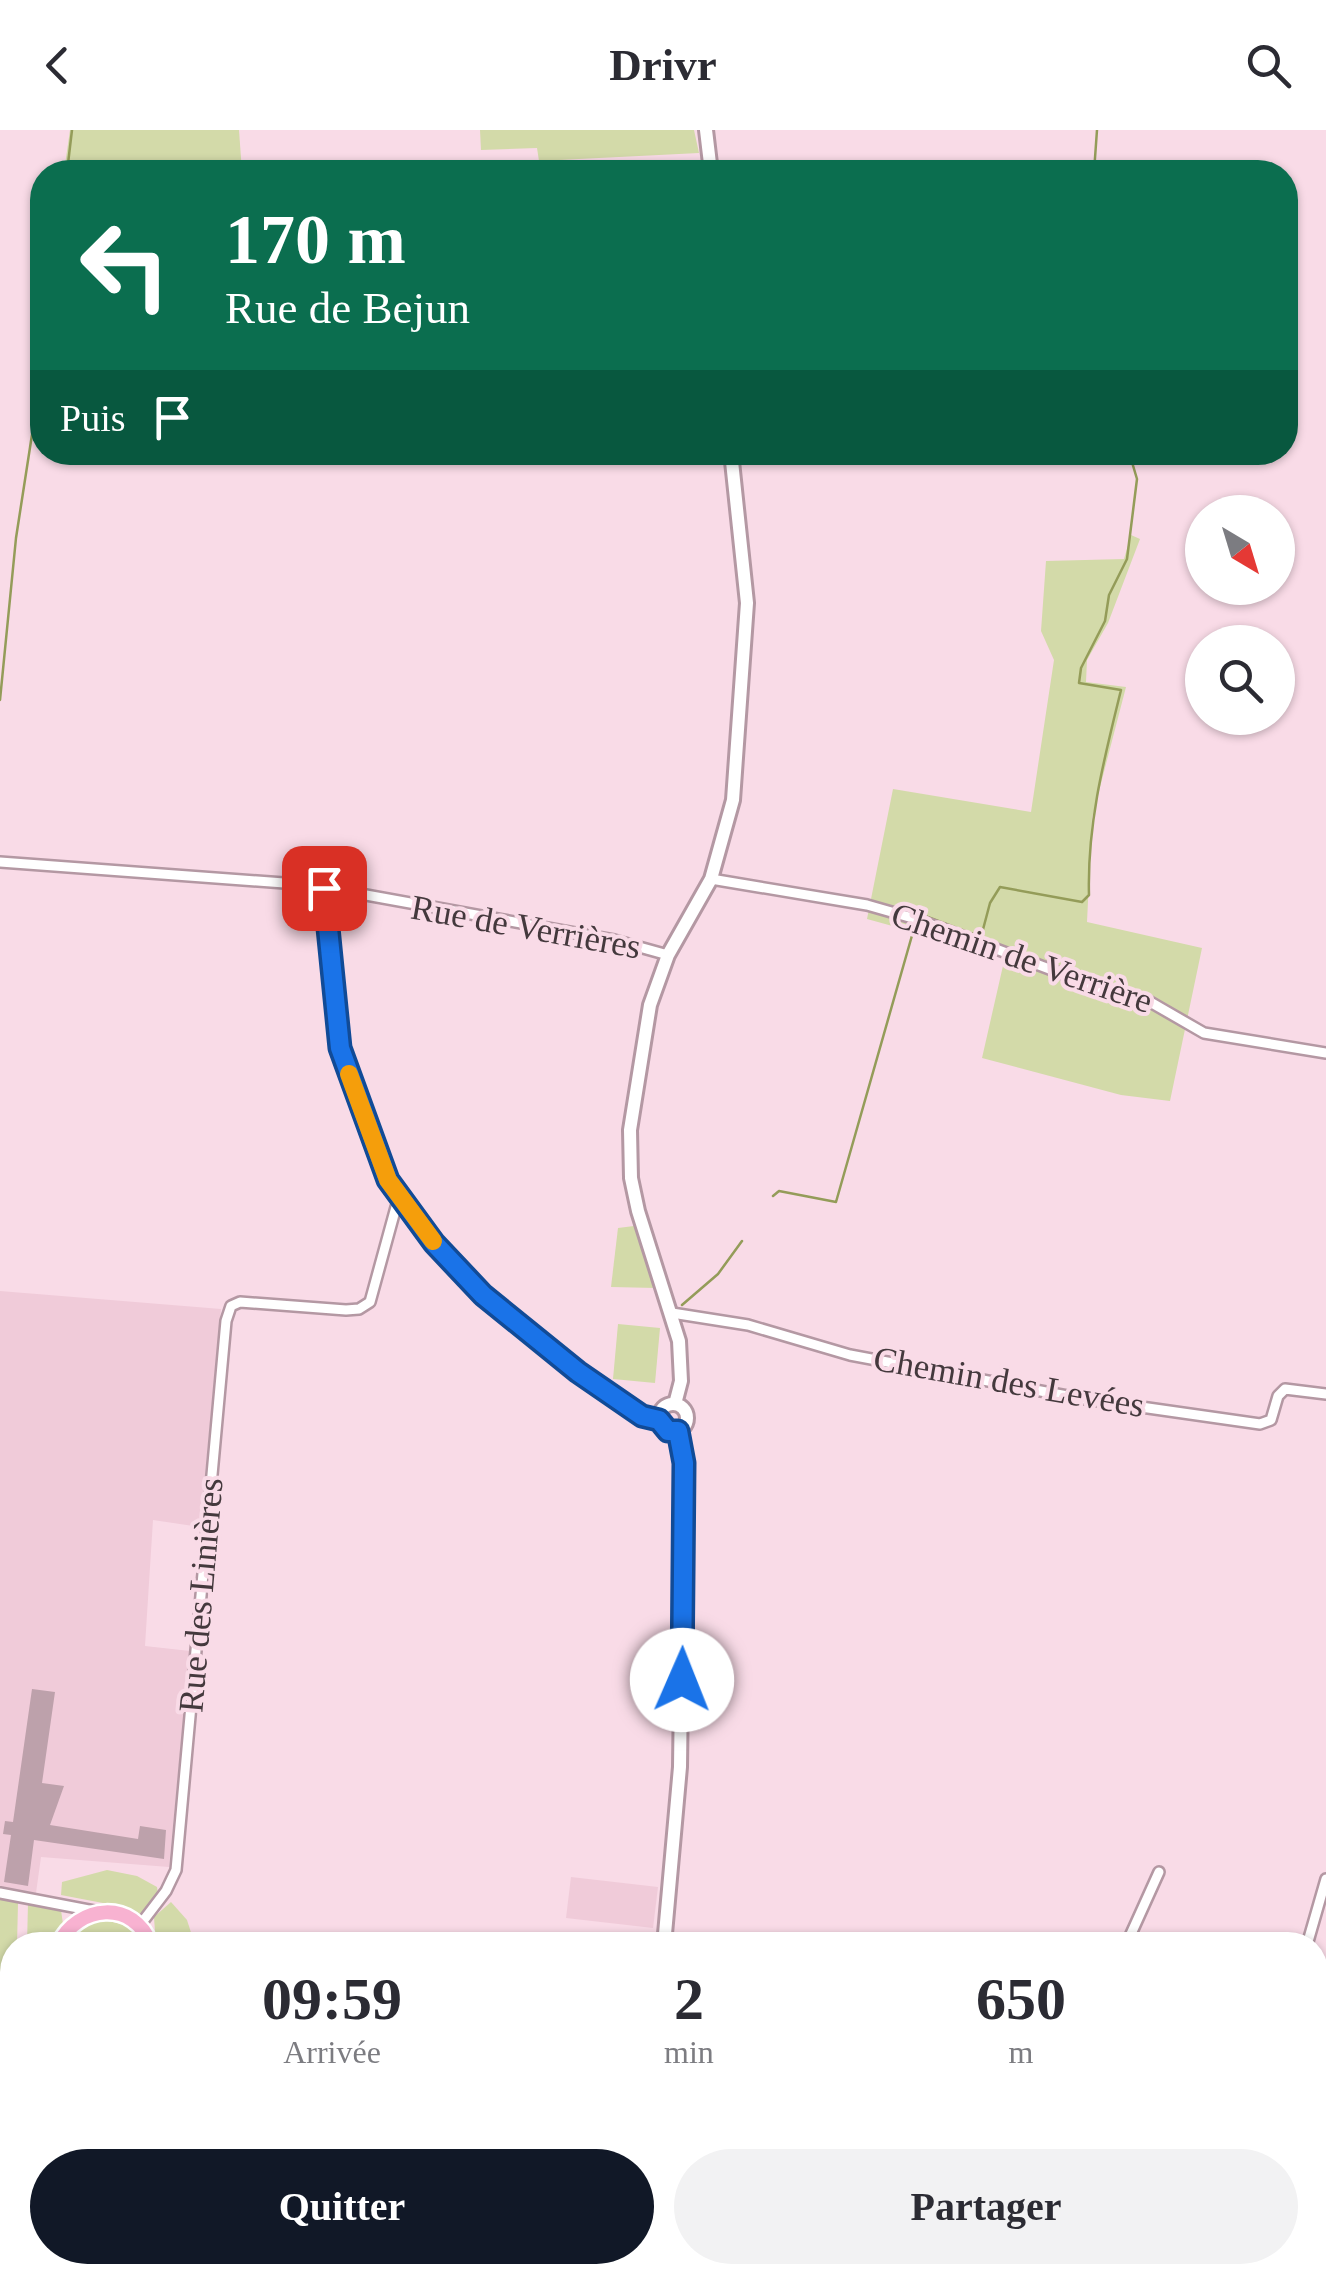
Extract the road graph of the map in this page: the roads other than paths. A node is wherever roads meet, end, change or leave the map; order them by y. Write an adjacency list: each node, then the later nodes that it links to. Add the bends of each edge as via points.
1 (706, 130): 2 (street)
2 (710, 160)
3 (733, 465): 5 (street, via 747,603 728,827)
4 (0, 862): 6 (street, Rue de Verrières)
5 (711, 879): 7 (street); 8 (street, Chemin de Verrière, via 867,905 1108,991 1145,998 1204,1032)
6 (324, 888): 7 (street, Rue de Verrières); 9 (street, via 340,1048 383,1168)
7 (668, 956): 10 (street, via 650,1005 630,1130 631,1178 644,1237)
8 (1326, 1053)
9 (402, 1200): 13 (street, via 452,1264 511,1319 627,1407); 23 (street, Rue des Linières, via 375,1292 359,1309 231,1306 176,1870)
10 (672, 1313): 11 (street, Chemin des Levées, via 748,1325 850,1355 1260,1424 1271,1420 1285,1388); 12 (street, via 682,1368)
11 (1326, 1394)
12 (675, 1404): 13 (street, via 663,1408); 14 (street, via 687,1414)
13 (659, 1420): 14 (street, via 668,1431)
14 (678, 1431): 24 (street, via 684,1463 680,1767)
15 (1159, 1872): 25 (street)
16 (1326, 1879): 26 (street)
17 (0, 1893): 18 (street)
18 (65, 1906): 19 (street); 20 (street)
19 (97, 1912): 20 (main road); 22 (main road, via 127,1916)
20 (72, 1923): 21 (main road)
21 (66, 1932)
22 (142, 1932)
23 (148, 1932)
24 (665, 1932)
25 (1132, 1932)
26 (1311, 1932)

